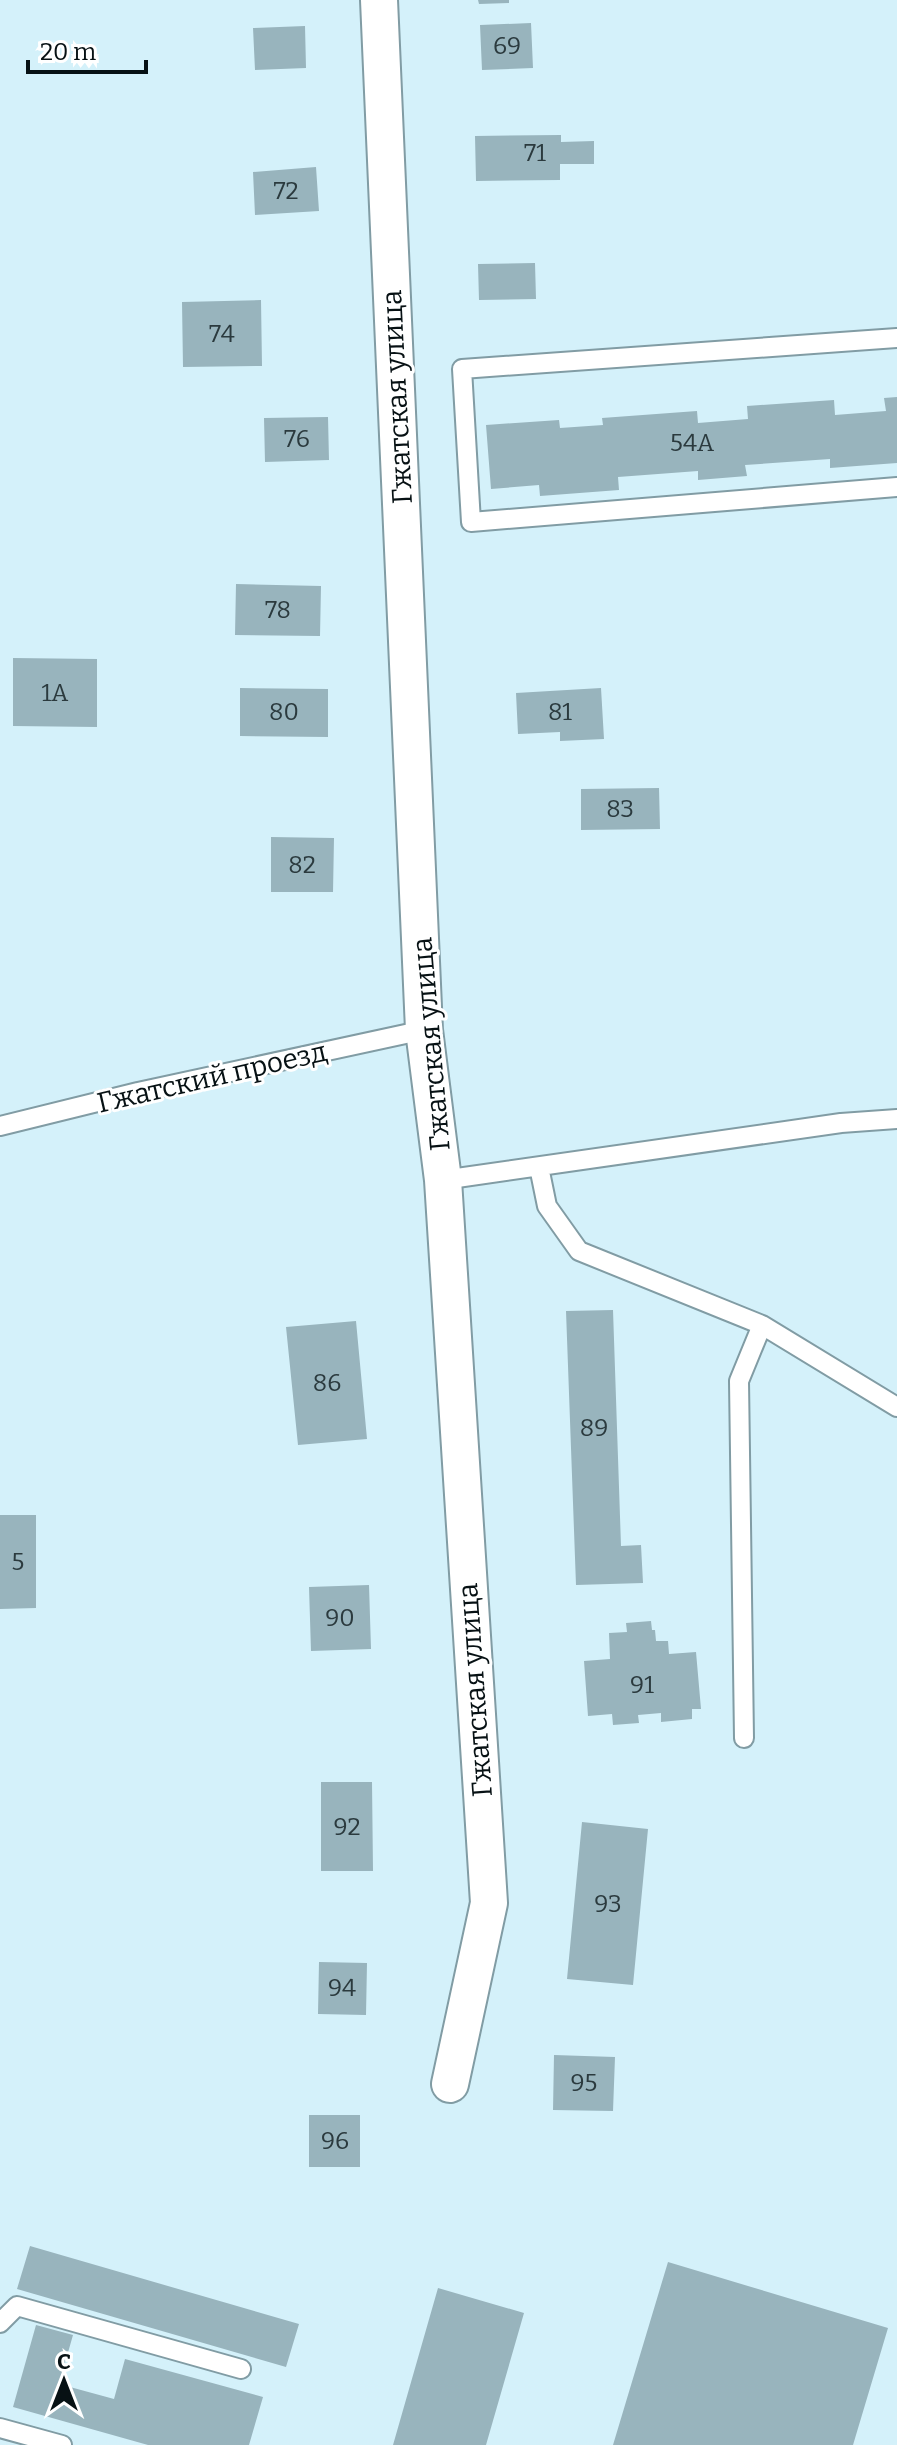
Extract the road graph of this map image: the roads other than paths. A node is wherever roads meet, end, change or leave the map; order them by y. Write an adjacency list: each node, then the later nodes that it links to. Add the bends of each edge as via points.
1 (379, 0): 4 (street, Гжатская улица)
2 (897, 338): 3 (lane, via 462,369 471,522)
3 (897, 487)
4 (424, 1030): 6 (lane, Гжатский проезд); 8 (street, Гжатская улица)
5 (897, 1119): 7 (lane)
6 (0, 1126)
7 (539, 1167): 8 (lane); 9 (lane, via 547,1206 579,1251)
8 (443, 1180): 12 (street, Гжатская улица, via 489,1903)
9 (762, 1325): 10 (lane); 11 (lane, via 739,1381)
10 (897, 1407)
11 (744, 1738)
12 (450, 2084)
13 (0, 2323): 14 (lane, via 17,2306)
14 (241, 2369)
15 (0, 2428): 16 (lane)
16 (62, 2445)

